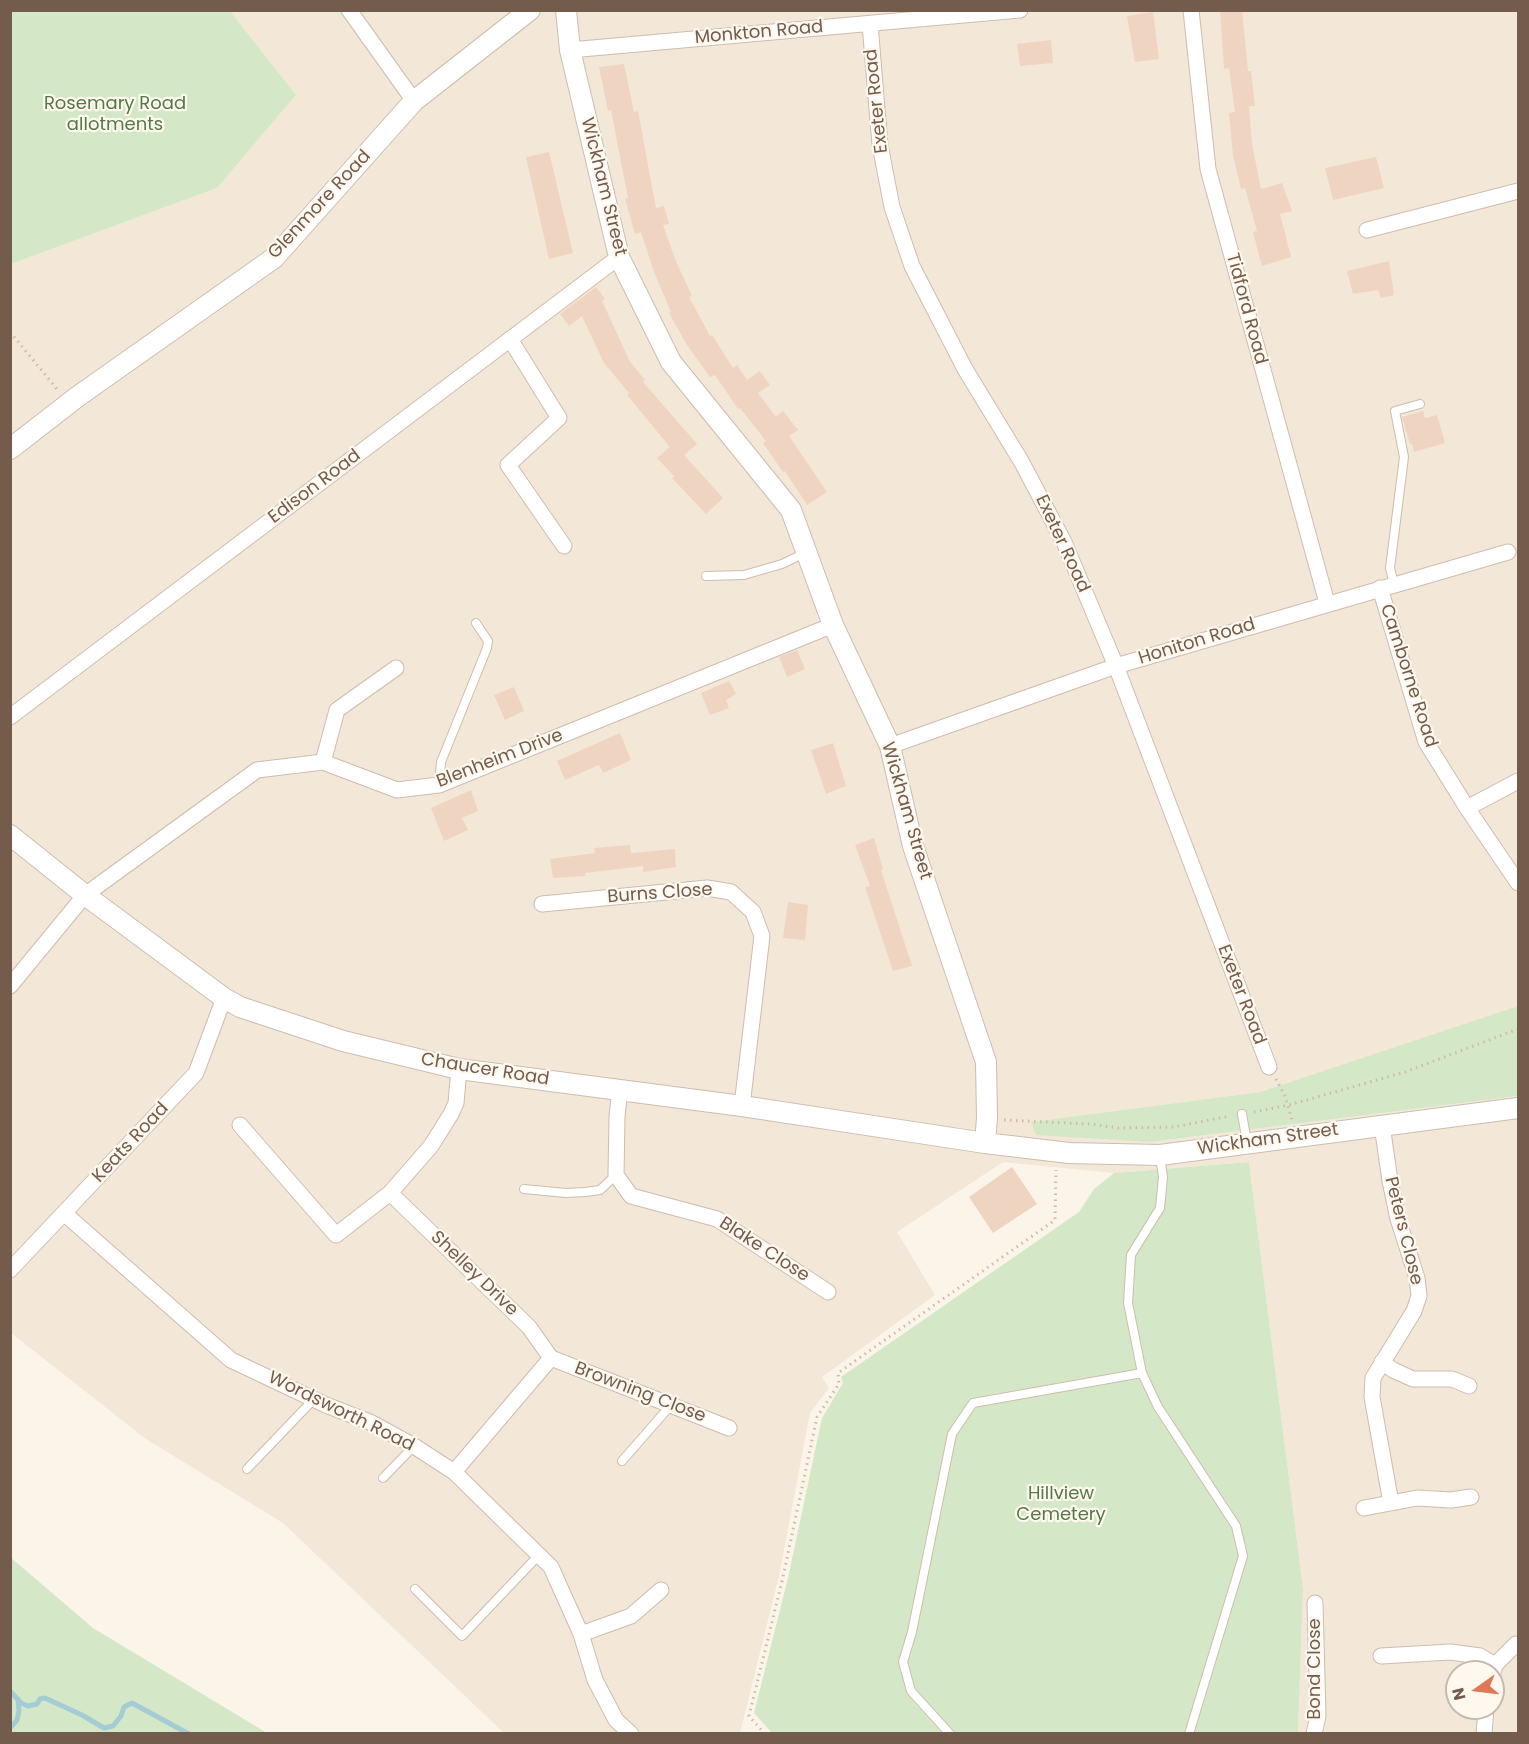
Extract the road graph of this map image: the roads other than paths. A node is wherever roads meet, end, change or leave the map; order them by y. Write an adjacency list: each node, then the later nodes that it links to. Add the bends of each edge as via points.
1 (349, 10): 8 (street)
2 (530, 10): 8 (street, Glenmore Road)
3 (566, 10): 7 (street, Wickham Street)
4 (1020, 10): 6 (street, Monkton Road)
5 (1191, 10): 20 (street, Tidford Road, via 1208,170)
6 (870, 24): 7 (street, Monkton Road); 23 (street, Exeter Road, via 880,145 892,207 912,266 965,369 1064,542)
7 (570, 50): 11 (street, Wickham Street)
8 (414, 101): 14 (street, Glenmore Road, via 274,258)
9 (1518, 191): 10 (street)
10 (1367, 230)
11 (619, 257): 12 (street, Edison Road); 16 (street, Wickham Street, via 671,362 790,510)
12 (510, 339): 15 (street, via 559,418 508,465); 25 (street, Edison Road)
13 (1420, 404): 19 (lane, via 1395,411 1404,457)
14 (10, 449)
15 (564, 546)
16 (806, 552): 18 (lane, via 744,575); 22 (street, Wickham Street)
17 (1508, 552): 19 (street, Honiton Road)
18 (706, 576)
19 (1387, 586): 20 (street, Honiton Road); 30 (street, Camborne Road, via 1426,742)
20 (1327, 603): 23 (street, Honiton Road)
21 (476, 623): 29 (lane, via 488,641 488,648 441,762)
22 (833, 625): 26 (street, Wickham Street); 29 (street, Blenheim Drive)
23 (1116, 666): 26 (street, Honiton Road); 37 (street, Exeter Road)
24 (396, 668): 27 (street, via 337,710)
25 (10, 717)
26 (890, 746): 45 (street, Wickham Street, via 913,846 986,1062)
27 (323, 762): 29 (street, Blenheim Drive, via 398,789); 33 (street, Blenheim Drive, via 258,770)
28 (1518, 781): 30 (street)
29 (439, 785)
30 (1467, 808): 32 (street, Camborne Road)
31 (10, 835): 33 (street, Chaucer Road)
32 (1518, 883)
33 (84, 895): 35 (street, Blenheim Drive); 36 (street, Chaucer Road)
34 (542, 904): 40 (street, Burns Close, via 708,888 731,892 753,912 762,936)
35 (10, 986)
36 (224, 998): 38 (street, Chaucer Road, via 240,1007 343,1041); 51 (street, Keats Road, via 196,1073)
37 (1269, 1068)
38 (459, 1069): 39 (street, Chaucer Road); 50 (street, via 451,1114 431,1146)
39 (620, 1090): 40 (street, Chaucer Road); 48 (street)
40 (742, 1106): 45 (street, Chaucer Road)
41 (1518, 1108): 44 (street, Wickham Street)
42 (1242, 1114): 46 (lane)
43 (240, 1125): 50 (street, via 336,1235)
44 (1382, 1125): 46 (street, Wickham Street); 55 (street, Peters Close, via 1398,1219 1419,1296)
45 (985, 1143): 47 (street, Wickham Street, via 1069,1153)
46 (1247, 1143): 47 (street, Wickham Street)
47 (1160, 1155): 56 (lane, via 1160,1208 1131,1255 1128,1303)
48 (616, 1175): 49 (lane, via 600,1190 566,1193); 53 (street, Blake Close, via 631,1196 717,1219)
49 (524, 1189)
50 (390, 1192): 54 (street, Shelley Drive, via 529,1328)
51 (65, 1214): 52 (street, Keats Road); 58 (street, Wordsworth Road, via 231,1360)
52 (10, 1270)
53 (828, 1292)
54 (551, 1358): 59 (street, Browning Close); 64 (street)
55 (1382, 1362): 57 (street, via 1413,1379 1452,1379); 67 (street, Peters Close, via 1373,1378 1372,1397)
56 (1142, 1373): 79 (lane, via 973,1403 952,1434 903,1662 911,1691); 80 (lane, via 1158,1407 1236,1526 1243,1556)
57 (1468, 1386)
58 (314, 1399): 61 (street, Wordsworth Road); 63 (lane)
59 (671, 1405): 60 (street, Browning Close); 62 (lane)
60 (729, 1428)
61 (414, 1446): 64 (street, Wordsworth Road); 65 (lane)
62 (622, 1461)
63 (247, 1469)
64 (454, 1472): 69 (street, Wordsworth Road)
65 (383, 1478)
66 (1472, 1497): 67 (street, via 1417,1498)
67 (1391, 1503): 68 (street)
68 (1364, 1508)
69 (538, 1556): 70 (lane, via 462,1636); 73 (street, Wordsworth Road, via 551,1567)
70 (415, 1588)
71 (661, 1590): 73 (street, via 631,1616)
72 (1315, 1604): 81 (street, Bond Close, via 1318,1716)
73 (581, 1634): 78 (street, Wordsworth Road, via 595,1680 616,1719)
74 (1516, 1644): 77 (street)
75 (1381, 1656): 76 (street, via 1450,1652)
76 (1484, 1660)
77 (1502, 1660)
78 (631, 1734)
79 (950, 1734)
80 (1189, 1734)
81 (1314, 1734)

